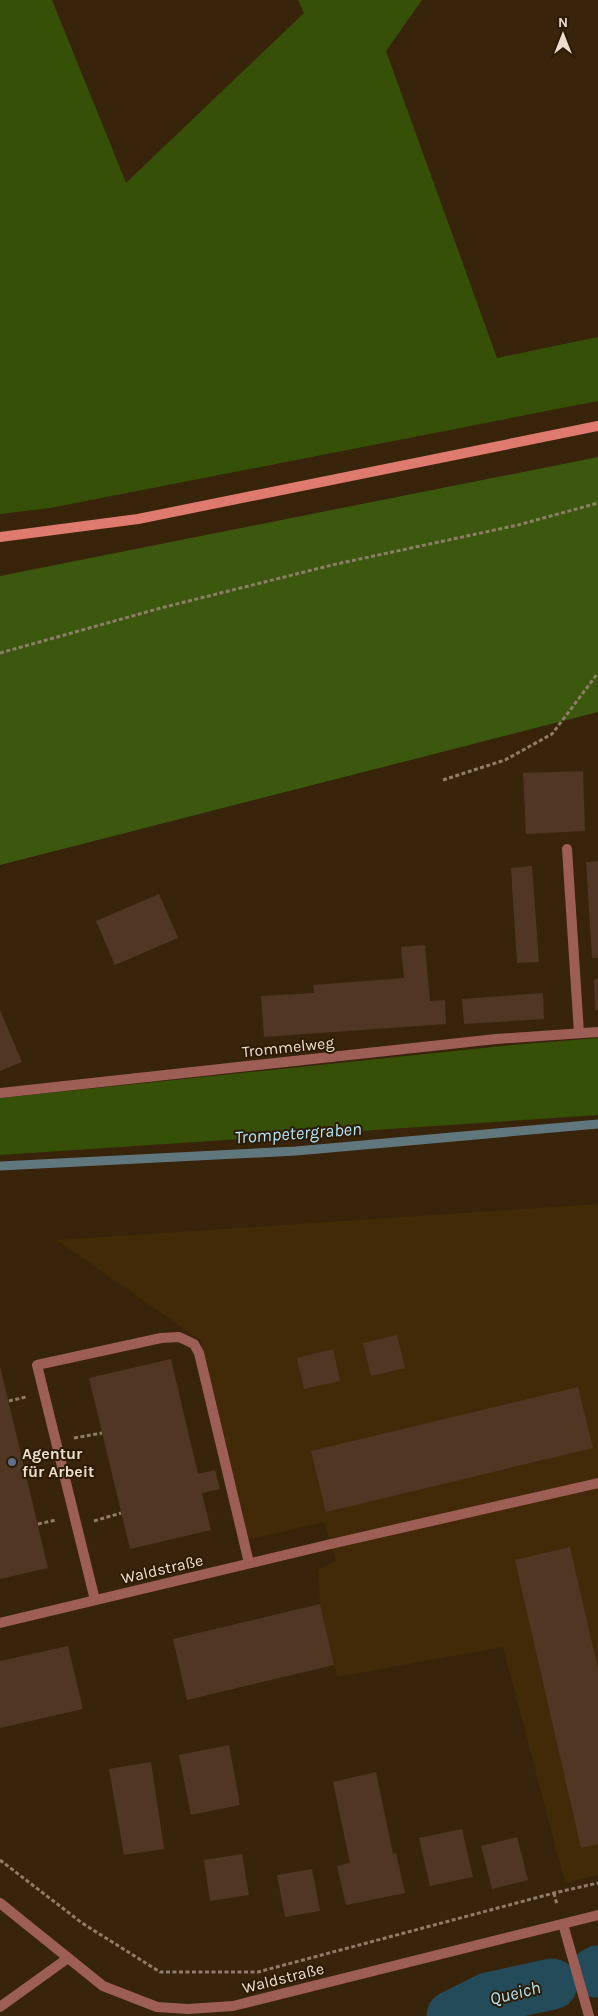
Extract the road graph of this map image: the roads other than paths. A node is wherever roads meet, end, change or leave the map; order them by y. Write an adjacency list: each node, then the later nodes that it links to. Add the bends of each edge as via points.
1 (598, 426): 2 (main road, via 138,519)
2 (0, 537)
3 (567, 849): 5 (street)
4 (598, 1032): 5 (street, Trommelweg)
5 (579, 1033): 6 (street, Trommelweg, via 496,1039)
6 (0, 1093)
7 (598, 1483): 8 (street, Waldstraße)
8 (249, 1563): 9 (street, Waldstraße); 9 (street, via 199,1353 194,1344 179,1338 161,1338 37,1365)
9 (95, 1600): 10 (street, Waldstraße)
10 (0, 1624)
11 (2, 1908): 14 (street, Waldstraße)
12 (598, 1915): 13 (street, Waldstraße)
13 (563, 1924): 16 (street, Waldstraße, via 233,2006); 18 (street)
14 (68, 1958): 15 (street); 16 (street, Waldstraße, via 103,1986 157,2007)
15 (0, 2007)
16 (187, 2012)
17 (598, 2014): 18 (street)
18 (589, 2016)

